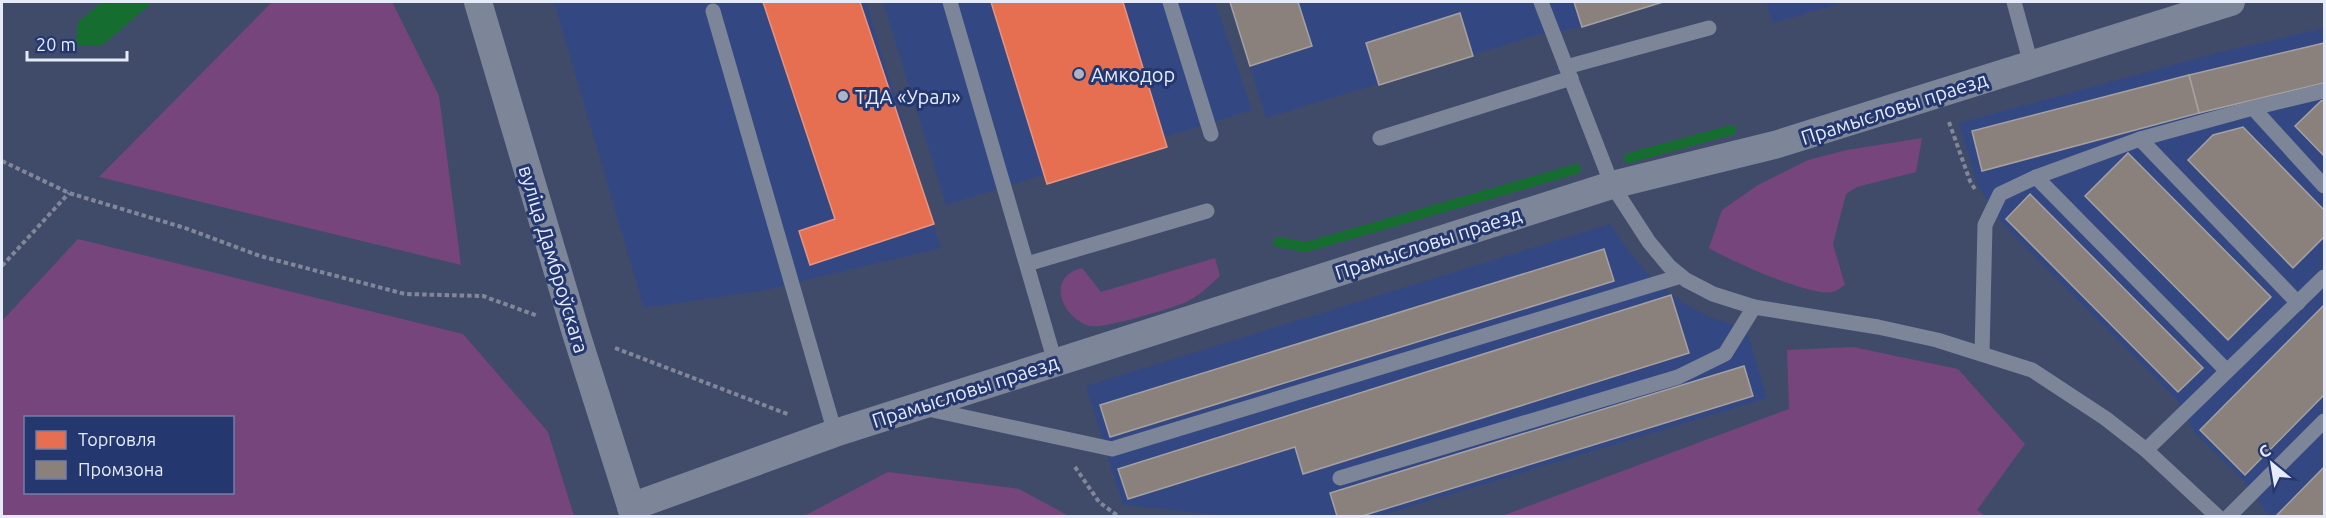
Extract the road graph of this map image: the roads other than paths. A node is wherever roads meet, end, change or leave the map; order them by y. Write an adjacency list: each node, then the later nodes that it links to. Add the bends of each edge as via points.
1 (478, 2): 33 (street, вуліца Дамброўскага)
2 (950, 2): 20 (lane)
3 (1170, 2): 13 (lane)
4 (1541, 2): 10 (lane)
5 (2014, 2): 9 (lane)
6 (2231, 2): 9 (street, Прамысловы праезд)
7 (713, 11): 30 (lane)
8 (1709, 28): 10 (lane)
9 (2031, 64): 17 (street, Прамысловы праезд, via 1778,144)
10 (1569, 73): 14 (lane); 17 (lane)
11 (2325, 91): 12 (lane)
12 (2253, 108): 15 (lane); 18 (lane)
13 (1211, 134)
14 (1380, 138)
15 (2140, 139): 16 (lane); 23 (lane)
16 (2036, 177): 25 (lane, via 2000,194 1985,225); 27 (lane)
17 (1612, 185): 21 (lane, via 1649,242); 26 (street, Прамысловы праезд)
18 (2325, 186)
19 (1207, 211): 20 (lane)
20 (1027, 264): 26 (lane)
21 (1681, 276): 24 (lane, via 1713,294); 28 (lane, via 1113,449)
22 (2325, 277): 23 (lane)
23 (2298, 303): 27 (lane)
24 (1754, 307): 25 (lane, via 1878,327); 32 (lane, via 1725,354 1678,377)
25 (1982, 354): 31 (lane, via 2032,370)
26 (1055, 362): 28 (street, Прамысловы праезд)
27 (2227, 371): 31 (lane)
28 (916, 406): 30 (street, Прамысловы праезд)
29 (2325, 421): 35 (lane)
30 (834, 433): 33 (street, Прамысловы праезд)
31 (2146, 450): 34 (lane)
32 (1340, 478)
33 (632, 512)
34 (2217, 516)
35 (2229, 516)

